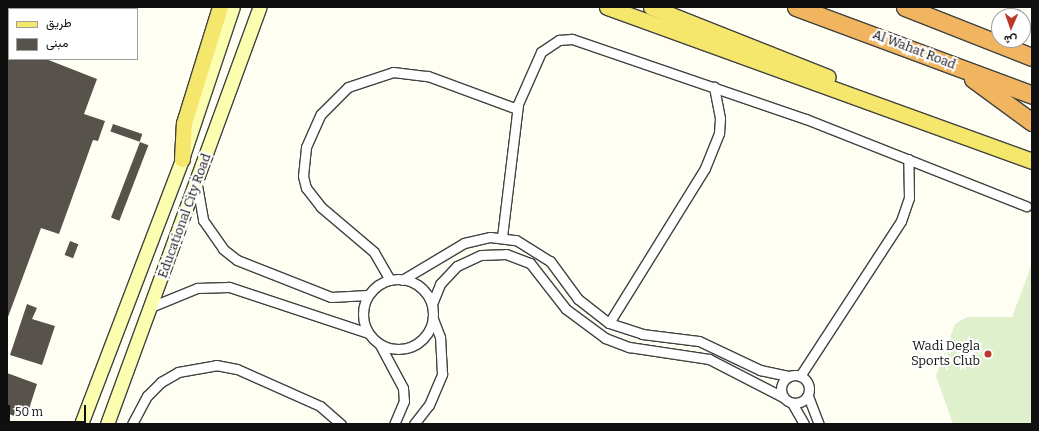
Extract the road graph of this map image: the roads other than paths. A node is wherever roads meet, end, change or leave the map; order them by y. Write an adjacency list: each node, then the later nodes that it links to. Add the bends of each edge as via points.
1 (220, 7): 17 (main road, via 204,52 183,127)
2 (233, 7): 10 (street, Educational City Road)
3 (260, 7): 12 (street, Educational City Road)
4 (607, 7): 13 (main road)
5 (650, 7): 13 (main road, via 802,64 828,77)
6 (796, 7): 9 (highway, Al Wahat Road)
7 (905, 7): 8 (highway)
8 (1032, 57)
9 (953, 65): 14 (highway, Al Wahat Road); 16 (highway)
10 (207, 87): 12 (street); 17 (street, Educational City Road)
11 (714, 87): 15 (street, via 584,41 559,40 542,52); 18 (street); 31 (street, via 720,118 719,133 705,168)
12 (228, 94): 20 (street, Educational City Road)
13 (851, 94): 19 (main road)
14 (1032, 95)
15 (517, 109): 22 (street); 25 (street, via 428,76 393,72 348,87 321,114 306,147 303,176 306,188 320,207 374,252)
16 (1032, 122)
17 (182, 159): 41 (street, Educational City Road)
18 (908, 159): 21 (street); 37 (street, via 909,198 901,221)
19 (1032, 161)
20 (196, 185): 27 (street, via 201,214 211,236 237,260 331,297); 29 (street, Educational City Road)
21 (1026, 206)
22 (502, 237): 23 (street, via 528,246); 26 (street, via 464,243)
23 (550, 261): 24 (street); 31 (street, via 578,299)
24 (539, 272): 28 (street, via 530,263 506,254 478,256 448,274); 35 (street, via 566,309 605,338 630,347)
25 (390, 280): 26 (street); 27 (street)
26 (402, 280): 28 (street, via 417,285)
27 (368, 295): 32 (street, via 363,311)
28 (432, 304): 30 (street)
29 (152, 306): 32 (street, via 197,288 229,287); 42 (street, Educational City Road)
30 (433, 320): 33 (street, via 422,340 409,348 394,349); 46 (street, via 440,338 442,374 429,405)
31 (610, 323): 34 (street, via 642,334 688,339)
32 (368, 333): 33 (street)
33 (380, 345): 45 (street, via 403,388 404,401)
34 (716, 348): 35 (street); 36 (street, via 760,370)
35 (709, 359): 38 (street)
36 (789, 376): 37 (street); 38 (street, via 781,385)
37 (800, 376): 39 (street, via 809,386)
38 (782, 396): 40 (street)
39 (808, 396): 40 (street, via 801,402); 48 (street)
40 (792, 403): 47 (street)
41 (81, 424)
42 (107, 424)
43 (132, 424): 44 (street, via 146,396 160,382 178,372 216,365 237,369 320,406)
44 (341, 424)
45 (394, 424)
46 (414, 424)
47 (804, 424)
48 (818, 424)

